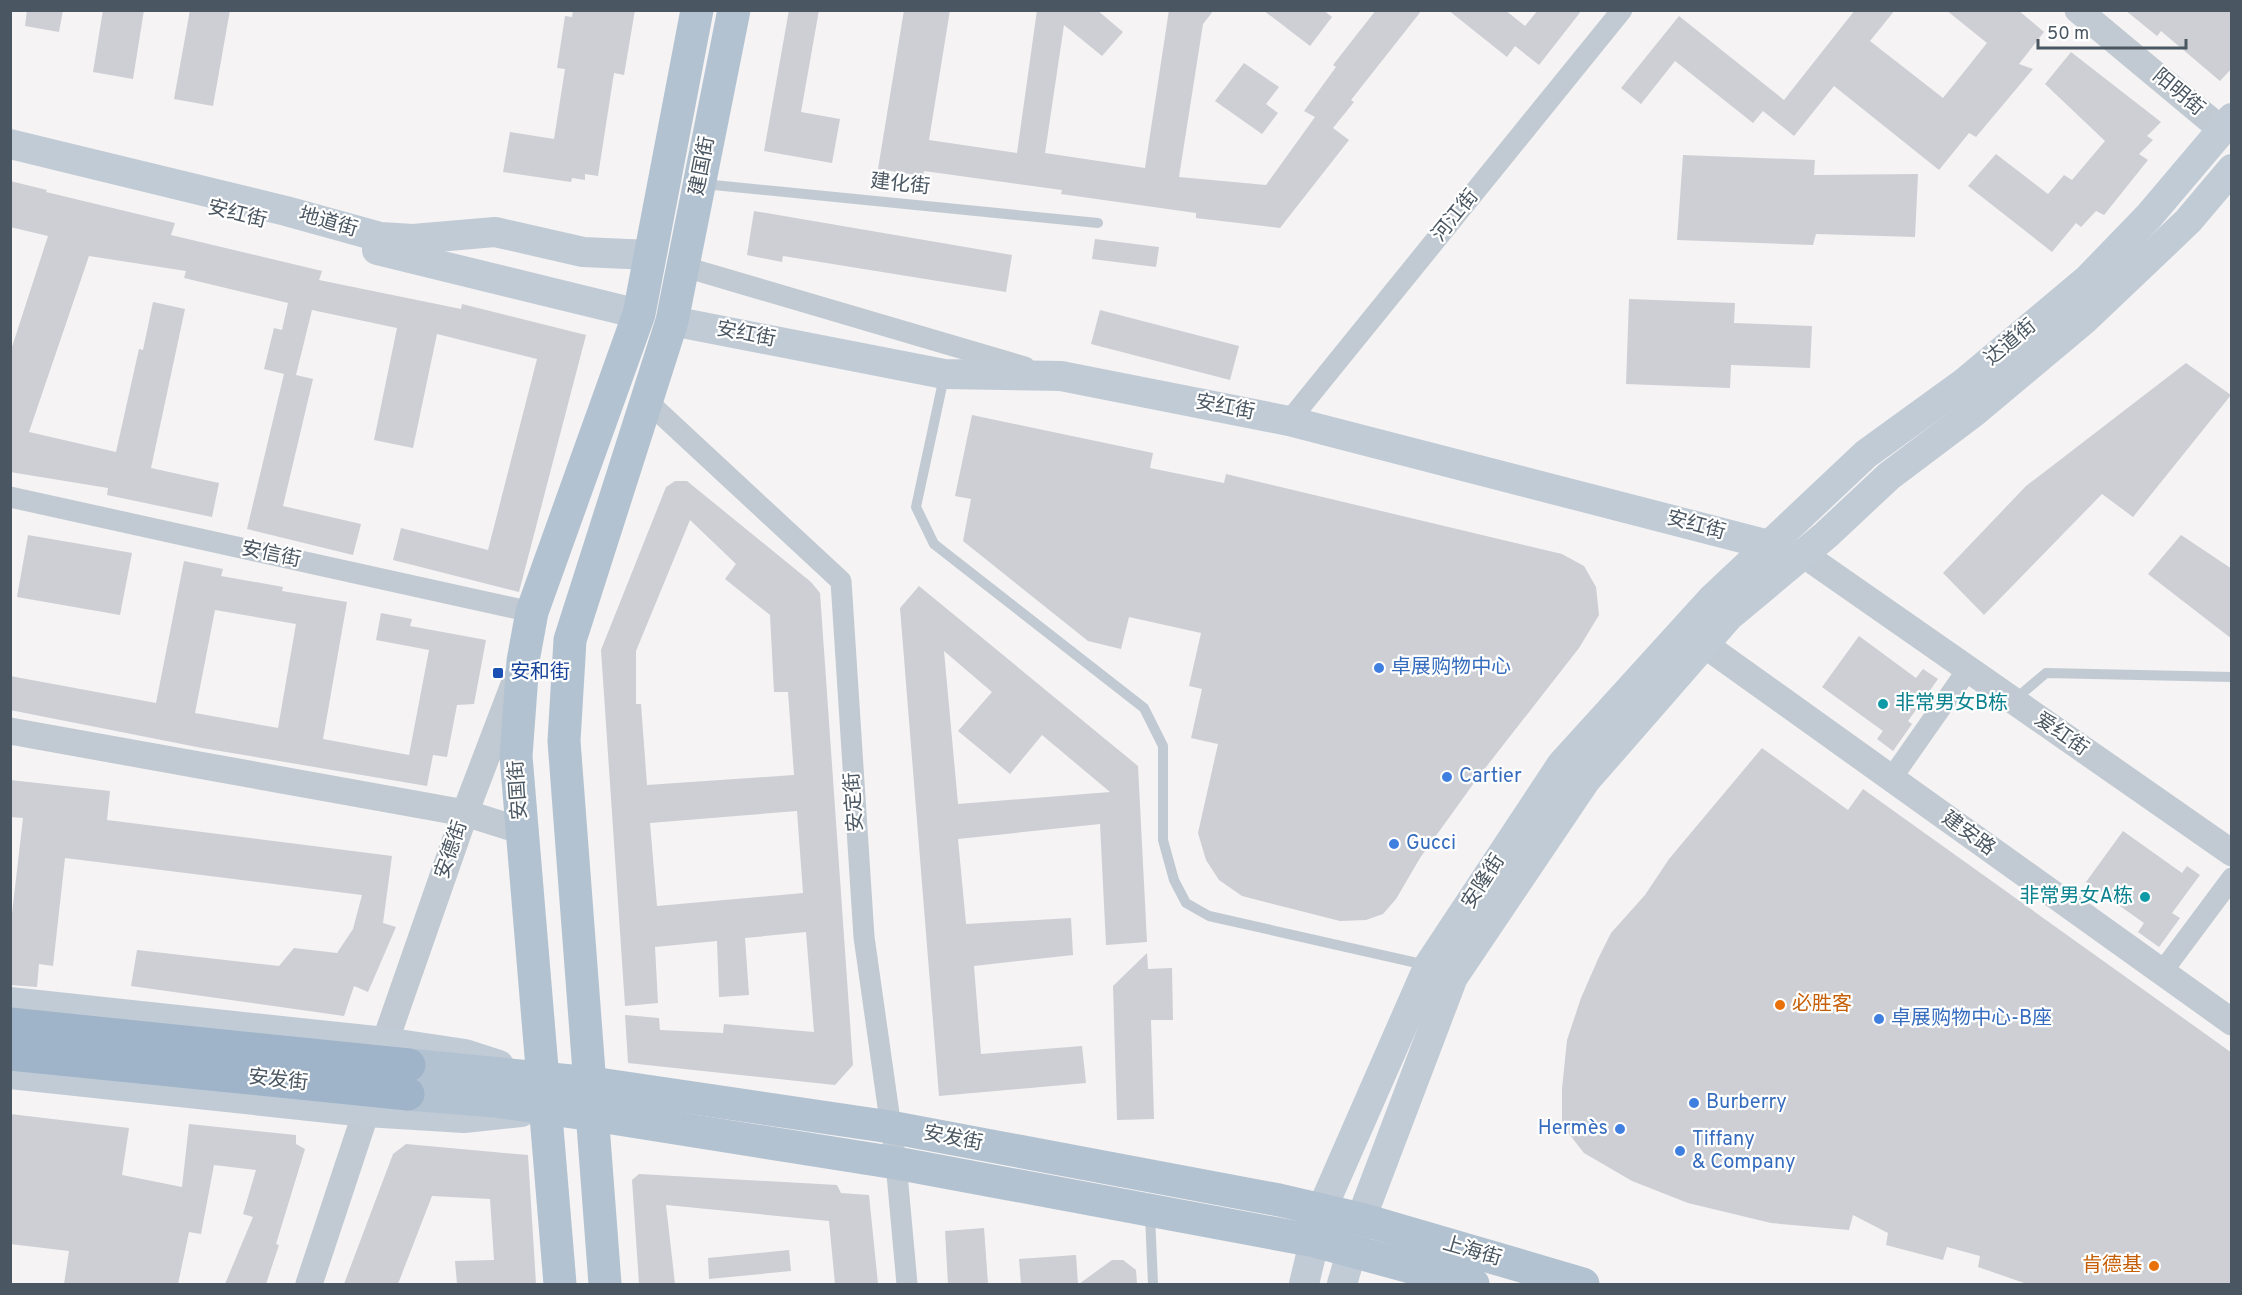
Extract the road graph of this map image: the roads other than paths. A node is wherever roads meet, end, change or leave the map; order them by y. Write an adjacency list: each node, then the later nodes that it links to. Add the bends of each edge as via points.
1 (697, 10): 11 (main road, 建国街)
2 (734, 10): 9 (main road, 建国街)
3 (1622, 10): 18 (street, 河江街)
4 (2078, 10): 5 (street, 阳明街)
5 (2227, 124): 20 (main road, 达道街, via 2149,216 2088,279 1964,383 1866,454)
6 (10, 144): 11 (main road, 地道街, via 380,237 413,239 495,232 583,252)
7 (10, 159): 13 (main road, 安红街)
8 (2232, 169): 21 (main road, 达道街, via 2188,221 2085,320 1889,476)
9 (699, 183): 10 (lane, 建化街); 12 (main road, 建国街)
10 (1098, 222)
11 (650, 255): 13 (main road, 建国街)
12 (685, 267): 14 (main road, 建国街); 16 (street)
13 (639, 314): 22 (main road, 安国街)
14 (672, 321): 15 (main road, 安红街); 17 (main road)
15 (944, 374): 16 (main road, 安红街); 34 (lane, via 916,507 934,544 1144,708 1163,746 1163,840 1174,880 1186,903 1209,916)
16 (1060, 376): 18 (main road, 安红街)
17 (647, 402): 44 (main road, via 570,640 564,741); 46 (street, 安定街, via 841,581 864,937)
18 (1289, 421): 20 (main road, 安红街)
19 (10, 497): 22 (street, 安信街)
20 (1769, 545): 21 (street); 34 (main road, 安隆街, via 1711,600 1562,764)
21 (1803, 554): 23 (main road, 安隆街, via 1729,616); 25 (street, 爱红街)
22 (532, 612): 24 (main road, 安国街)
23 (1705, 645): 29 (street, 建安路); 50 (main road, 安隆街, via 1585,781 1453,977)
24 (523, 661): 30 (street, 安德街); 31 (main road, 安国街, via 516,756)
25 (1968, 669): 27 (street, 爱红街); 29 (street)
26 (2232, 677): 27 (lane, via 2046,673)
27 (2013, 701): 32 (street, 爱红街)
28 (10, 731): 30 (street)
29 (1891, 778): 35 (street, 建安路)
30 (465, 813): 31 (street); 39 (street, 安德街)
31 (522, 831): 43 (main road, 安国街)
32 (2232, 854)
33 (2232, 878): 35 (street)
34 (1430, 965): 48 (main road, 安隆街)
35 (2162, 972): 37 (street, 建安路)
36 (10, 1002): 39 (main road, 安发街)
37 (2232, 1022)
38 (10, 1024): 42 (highway, 安发街)
39 (385, 1042): 43 (main road, 安发街, via 465,1054)
40 (10, 1054): 42 (highway, 安发街)
41 (10, 1074): 45 (main road, 安发街)
42 (409, 1080): 43 (main road, 安发街, via 495,1101)
43 (544, 1094): 44 (main road, 安发街); 45 (main road, 安发街, via 464,1118); 54 (main road, 安国街)
44 (592, 1099): 46 (main road, 安发街); 47 (main road, 安发街); 55 (main road)
45 (366, 1112): 53 (street)
46 (890, 1127): 47 (street, 安定街); 48 (main road, 安发街)
47 (896, 1163): 49 (main road, 安发街); 56 (street, 安定街)
48 (1322, 1209): 50 (main road, 安发街); 51 (main road, 安隆街)
49 (1150, 1211): 51 (main road, 安发街); 57 (lane)
50 (1361, 1219): 52 (main road, 安隆街); 61 (main road, 上海街)
51 (1315, 1241): 52 (main road, 安发街); 58 (main road, 安隆街)
52 (1352, 1250): 59 (main road, 安隆街); 60 (main road, 上海街)
53 (309, 1284)
54 (560, 1284)
55 (605, 1284)
56 (907, 1284)
57 (1153, 1284)
58 (1304, 1284)
59 (1341, 1284)
60 (1473, 1284)
61 (1583, 1284)

